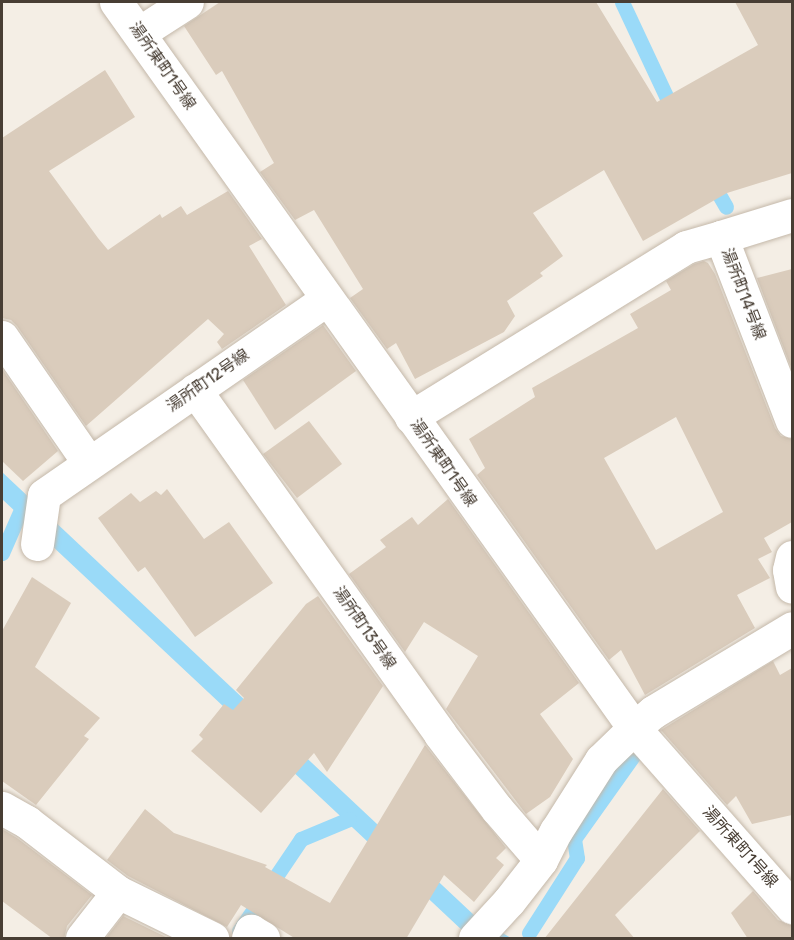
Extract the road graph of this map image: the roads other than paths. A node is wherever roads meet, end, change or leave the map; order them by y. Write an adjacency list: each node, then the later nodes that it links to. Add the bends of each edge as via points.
1 (116, 2): 3 (street, 湯所東町1号線)
2 (187, 2): 3 (street)
3 (139, 33): 6 (street, 湯所東町1号線)
4 (792, 215): 5 (street, 湯所町14号線)
5 (721, 237): 9 (street, via 686,247); 10 (street, 湯所町14号線)
6 (327, 299): 8 (street, 湯所町12号線); 9 (street, 湯所東町1号線)
7 (2, 337): 11 (street)
8 (195, 390): 11 (street, 湯所町12号線); 18 (street, 湯所町13号線, via 440,734)
9 (411, 417): 16 (street, 湯所東町1号線)
10 (792, 421)
11 (90, 463): 12 (street, 湯所町12号線, via 44,495)
12 (37, 544)
13 (792, 557): 14 (street)
14 (792, 586)
15 (792, 628): 16 (street)
16 (633, 728): 18 (street, via 601,760); 20 (street, 湯所東町1号線)
17 (2, 808): 19 (street, via 27,822)
18 (541, 860): 21 (street)
19 (118, 892): 22 (street); 23 (street)
20 (792, 907)
21 (483, 929)
22 (82, 939)
23 (212, 939)
24 (248, 939): 25 (street, via 251,931)
25 (263, 939)

